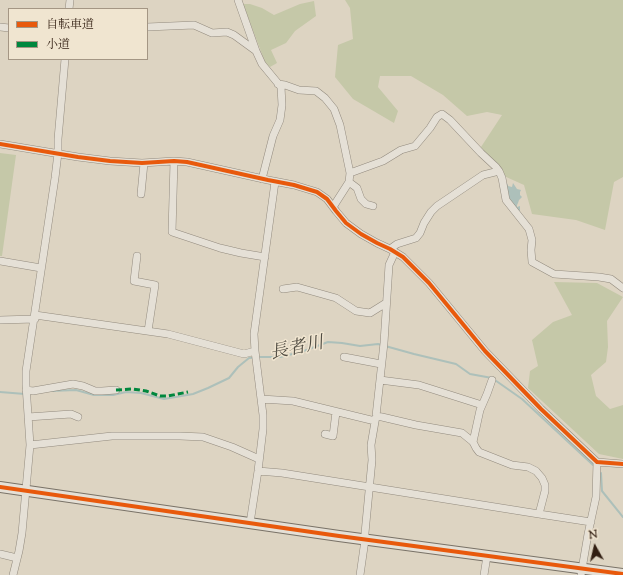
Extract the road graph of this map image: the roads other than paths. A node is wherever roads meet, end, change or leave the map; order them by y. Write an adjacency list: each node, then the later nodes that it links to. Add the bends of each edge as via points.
1 (238, 0): 3 (street)
2 (148, 27): 3 (street, via 194,25 212,33 227,32)
3 (256, 51): 5 (street, via 262,64)
4 (65, 60): 7 (street)
5 (278, 84): 11 (street, via 299,90 316,91 326,98 334,108 340,125); 12 (street, via 282,105 280,120)
6 (0, 144): 7 (street)
7 (58, 153): 9 (street); 22 (street)
8 (174, 160): 9 (street); 12 (street); 20 (street, via 172,232 220,248)
9 (144, 163): 15 (street)
10 (499, 171): 11 (street, via 442,114 415,146); 18 (street, via 483,175 437,206 416,238 397,244); 23 (street, via 506,200 529,229 532,262 554,274 611,279)
11 (350, 173): 14 (street)
12 (262, 179): 13 (street)
13 (275, 182): 17 (street, via 317,192); 20 (street)
14 (350, 182): 16 (street, via 357,188 361,199 366,204); 17 (street)
15 (141, 194)
16 (374, 206)
17 (333, 207): 18 (street, via 346,223 361,234)
18 (393, 250): 25 (street, via 389,265); 46 (street, via 429,284 485,351 522,390)
19 (138, 256): 28 (street, via 134,281 155,285)
20 (265, 256): 29 (street, via 254,334)
21 (0, 261): 22 (street)
22 (41, 268): 26 (street)
23 (623, 288)
24 (283, 289): 25 (street, via 297,287 336,298 356,311 370,313)
25 (386, 303): 31 (street)
26 (35, 317): 27 (street); 28 (street); 35 (street, via 26,371)
27 (0, 320)
28 (148, 331): 29 (street)
29 (255, 355): 36 (street)
30 (344, 357): 31 (street)
31 (381, 364): 32 (street)
32 (380, 380): 37 (street, via 419,385); 41 (street)
33 (492, 380): 37 (street)
34 (116, 390): 35 (street, via 95,391 73,384)
35 (26, 393): 39 (street)
36 (261, 399): 38 (street, via 293,400); 45 (street, via 263,429)
37 (482, 405): 43 (street)
38 (336, 412): 41 (street); 42 (street, via 334,436)
39 (28, 417): 40 (street, via 71,414); 44 (street)
40 (78, 417)
41 (376, 419): 43 (street, via 382,417 462,433); 50 (street, via 371,445)
42 (325, 434)
43 (473, 442): 52 (street, via 479,452 536,471 545,484)
44 (30, 445): 45 (street, via 112,436 203,437); 51 (street)
45 (259, 459): 48 (street)
46 (597, 462): 47 (street); 53 (street, via 596,497)
47 (623, 464)
48 (258, 471): 50 (street); 54 (street)
49 (0, 487): 51 (street)
50 (369, 487): 52 (street); 55 (street)
51 (25, 491): 54 (street); 58 (street, via 22,533)
52 (540, 514): 53 (street)
53 (591, 522): 59 (street)
54 (250, 523): 55 (street)
55 (366, 540): 57 (street); 62 (street)
56 (0, 554): 58 (street)
57 (487, 556): 59 (street); 63 (street)
58 (17, 558): 61 (street)
59 (582, 572): 60 (street)
60 (623, 574)
61 (13, 575)
62 (360, 575)
63 (484, 575)

